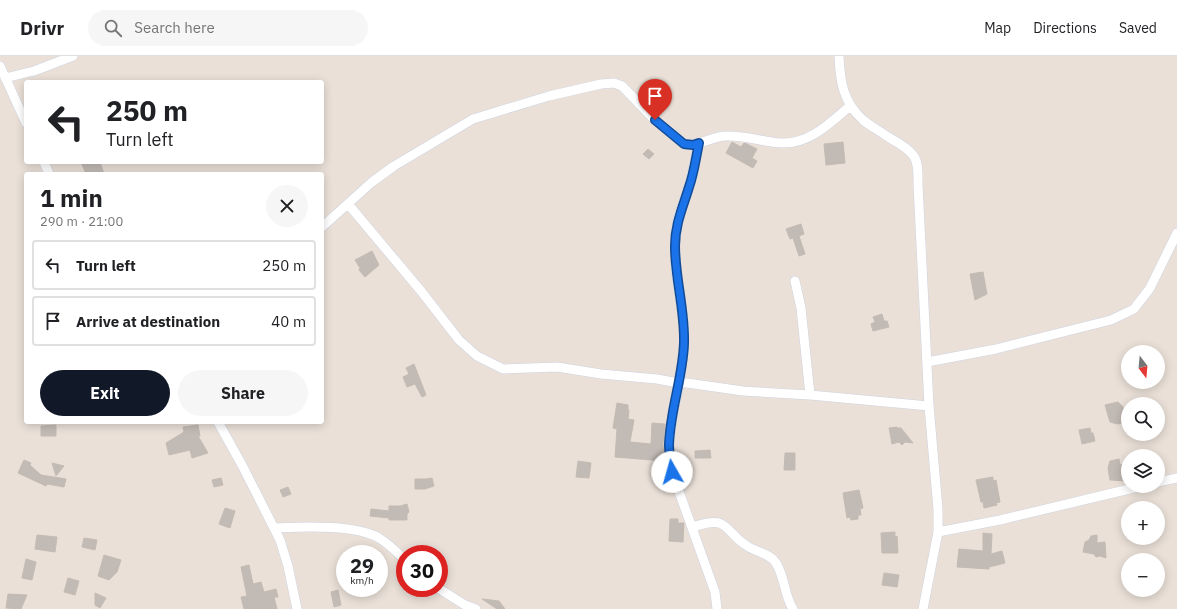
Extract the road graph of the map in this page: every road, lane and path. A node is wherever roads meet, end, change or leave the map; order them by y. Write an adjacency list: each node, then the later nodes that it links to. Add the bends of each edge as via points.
1 (73, 56): 3 (street, via 34,71)
2 (839, 56): 4 (street, via 840,75)
3 (2, 73): 5 (street)
4 (850, 106): 6 (street, via 810,137 799,142 780,143 724,136); 11 (street, via 863,120 904,146 914,156 917,166)
5 (24, 119)
6 (699, 143): 7 (street, via 684,144 655,120 622,86 614,83 601,84 549,96 473,119 394,166); 12 (street, via 689,187 678,218 675,244 684,325)
7 (348, 204): 8 (street); 12 (street, via 459,340 477,356 503,369 557,367)
8 (324, 225)
9 (1177, 233): 11 (street, via 1150,288 1134,309 1111,320 996,349)
10 (796, 282): 13 (street)
11 (927, 362): 14 (street)
12 (680, 382): 13 (street, via 743,391); 19 (street, via 669,445 672,472)
13 (810, 395): 14 (street)
14 (929, 406): 21 (street)
15 (219, 424): 20 (street)
16 (1177, 478): 17 (street)
17 (1165, 481)
18 (1121, 491): 21 (street)
19 (692, 527): 26 (street, via 715,592); 27 (street, via 714,523 722,525 752,549 768,556 776,563)
20 (274, 528): 22 (street, via 330,527 360,531 378,537); 24 (street, via 288,566)
21 (938, 532): 28 (street)
22 (396, 552)
23 (448, 594): 25 (street)
24 (297, 609)
25 (476, 609)
26 (717, 609)
27 (793, 609)
28 (923, 609)

